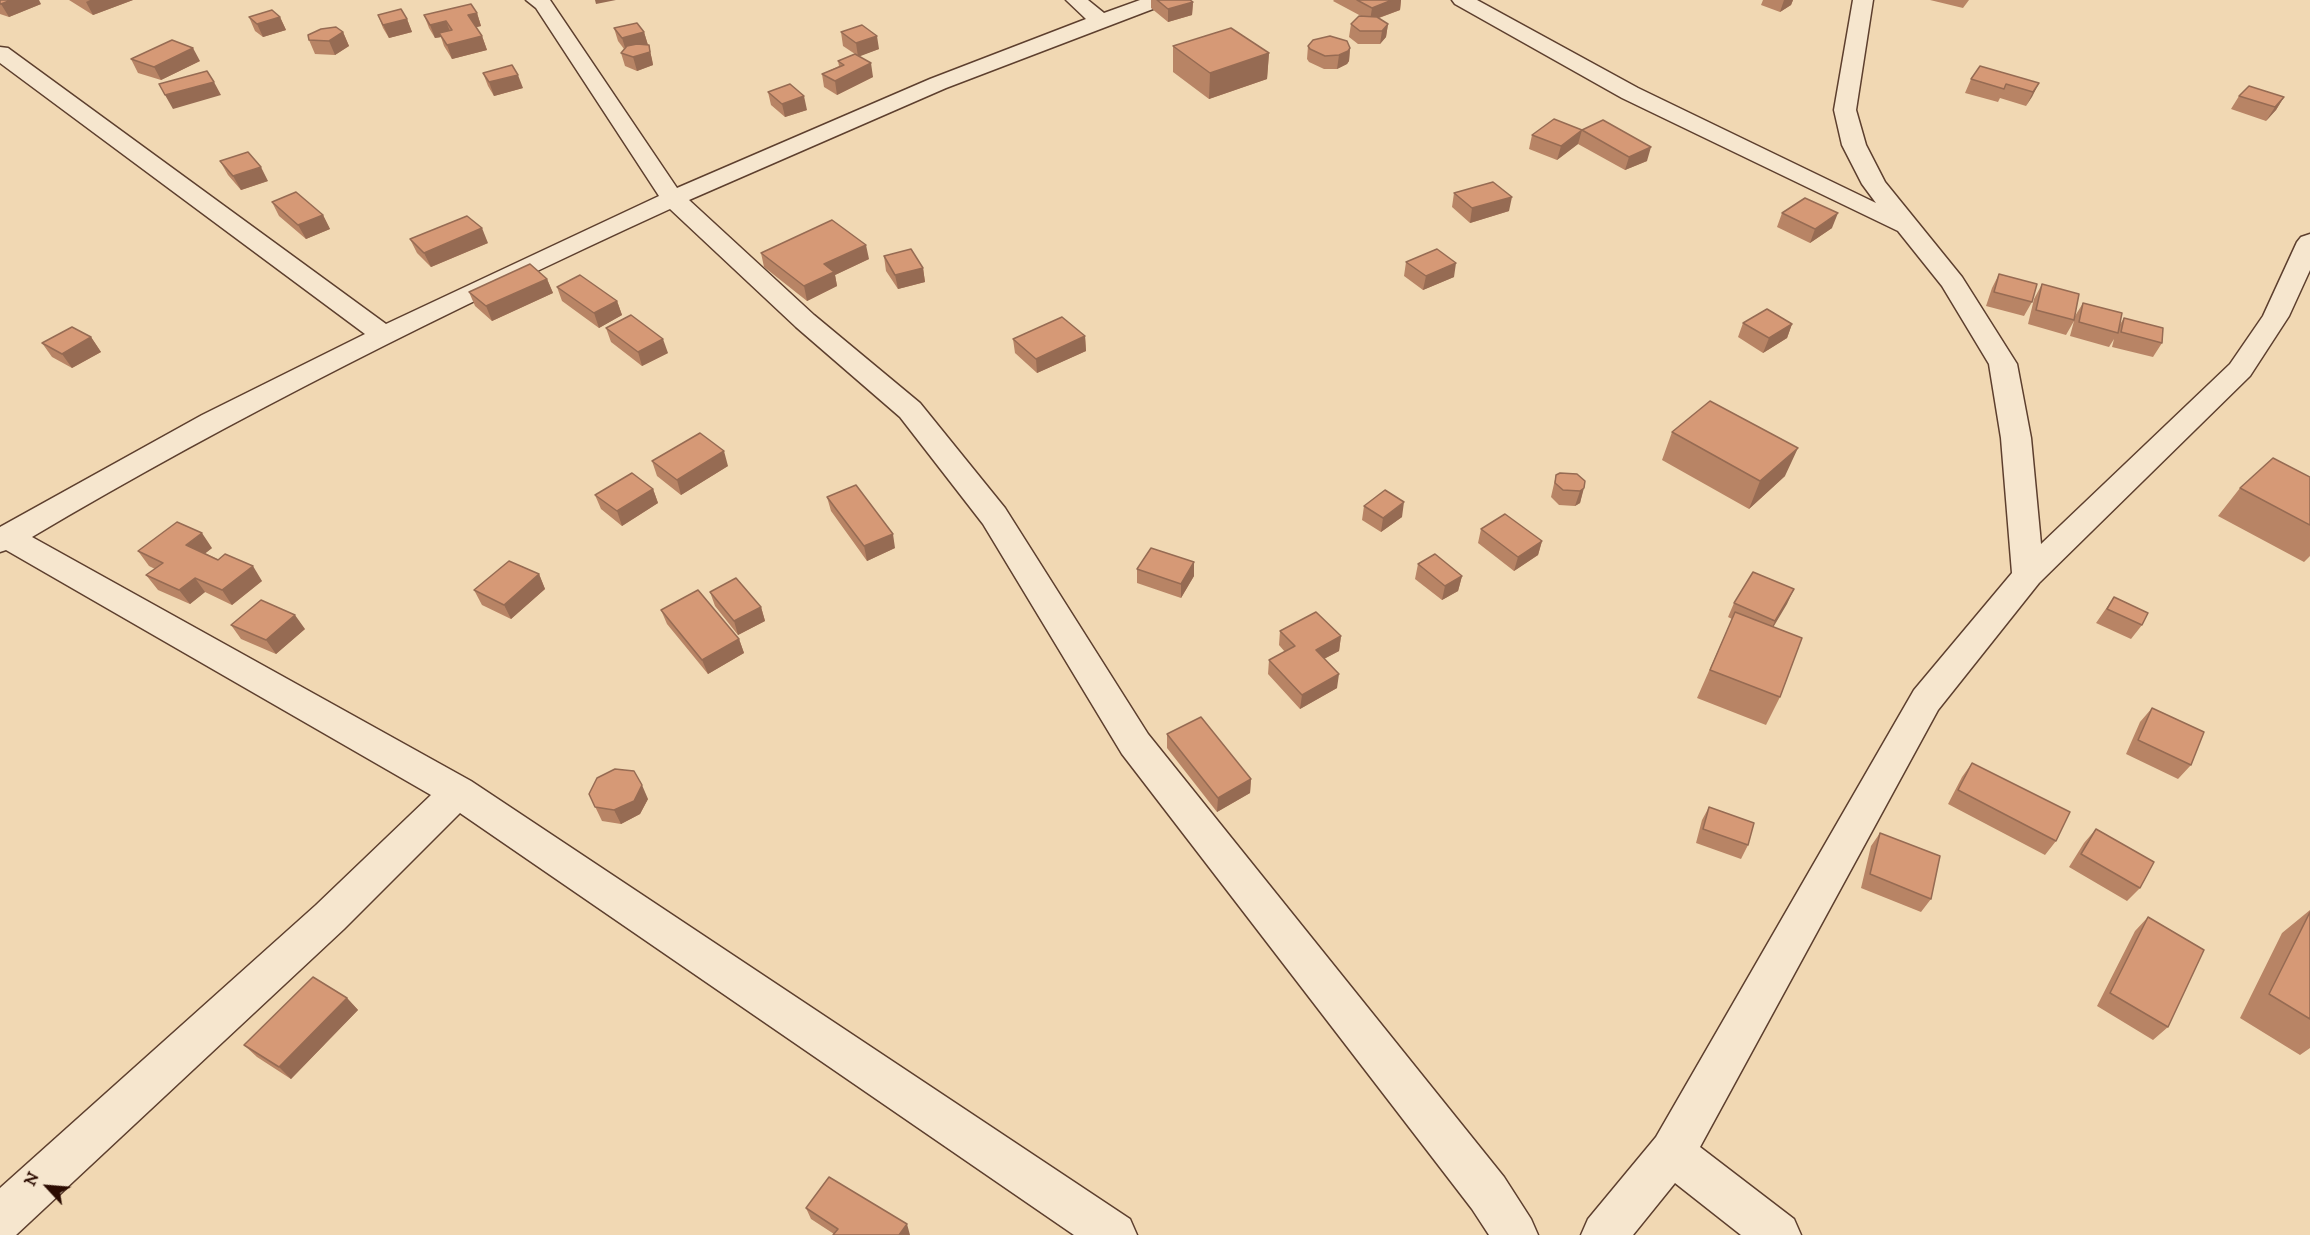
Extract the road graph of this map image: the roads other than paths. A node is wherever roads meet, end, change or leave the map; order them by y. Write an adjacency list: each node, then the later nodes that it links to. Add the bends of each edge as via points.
1 (1076, 0): 6 (street)
2 (1159, 0): 6 (street)
3 (1462, 0): 9 (street, via 1609,82)
4 (1863, 0): 9 (street, via 1845,110 1854,146 1874,184)
5 (546, 1): 8 (street)
6 (1100, 20): 8 (street, via 808,138)
7 (0, 54): 11 (street)
8 (672, 198): 11 (street); 18 (street, via 805,321 910,410 994,516 1135,744 1488,1193)
9 (1907, 227): 13 (street, via 1953,283 2004,364 2016,438)
10 (2310, 242): 13 (street, via 2276,316 2240,370)
11 (384, 335): 12 (street, via 280,386)
12 (4, 539): 14 (street)
13 (2028, 575): 15 (street, via 1926,700)
14 (458, 792): 16 (street, via 330,917); 17 (street)
15 (1672, 1153): 19 (street); 20 (street)
16 (0, 1220)
17 (1114, 1235)
18 (1515, 1235)
19 (1604, 1235)
20 (1778, 1235)

